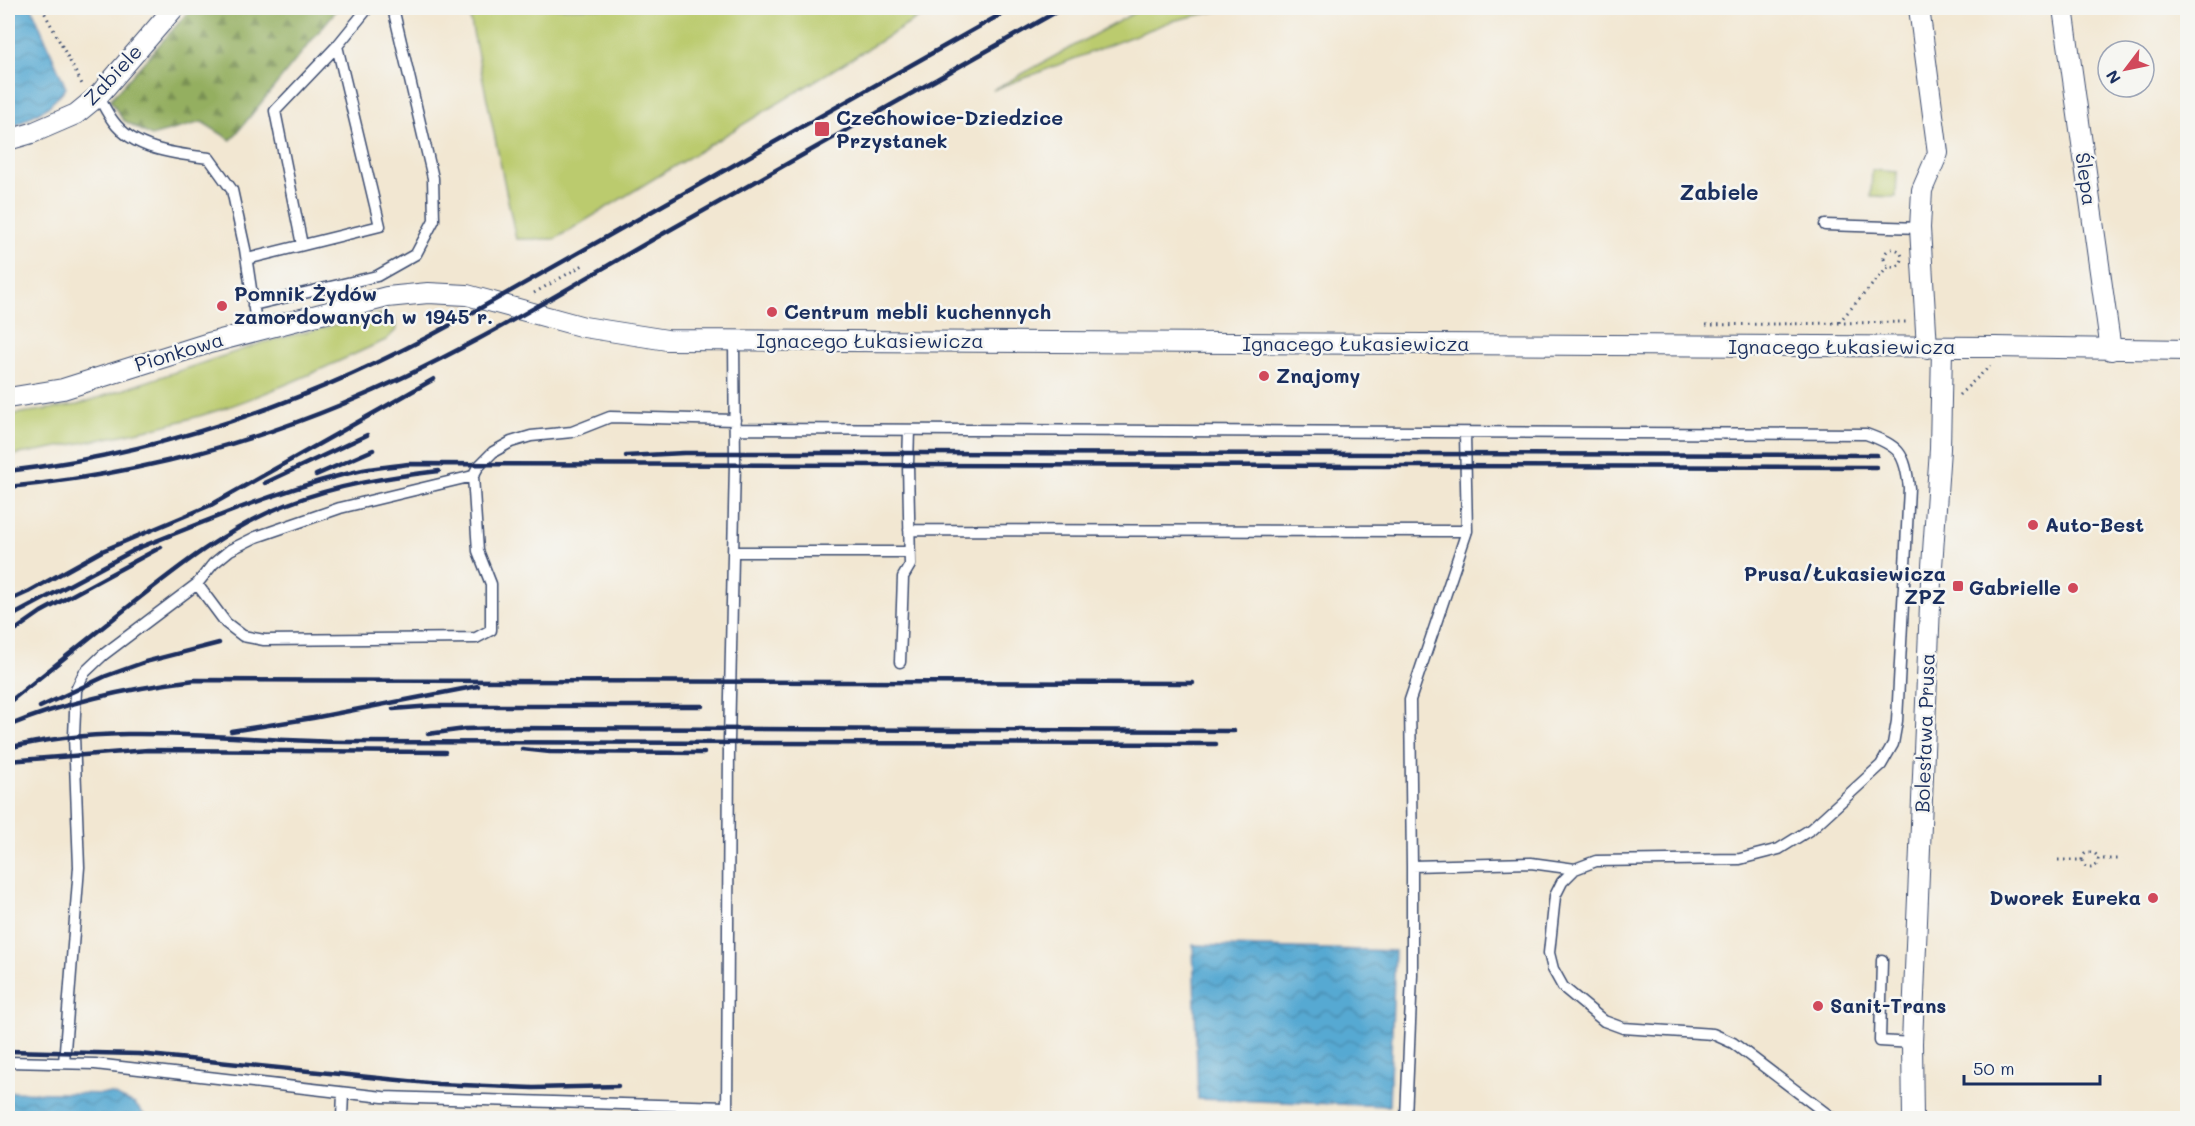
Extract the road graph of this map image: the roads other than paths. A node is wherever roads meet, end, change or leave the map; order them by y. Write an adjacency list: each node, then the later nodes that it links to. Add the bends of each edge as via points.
1 (174, 8): 7 (street, Zabiele)
2 (369, 8): 6 (lane)
3 (393, 8): 13 (lane, via 433,178 434,219 416,254 377,276)
4 (1919, 8): 10 (street, Bolesława Prusa, via 1938,153 1922,190)
5 (2063, 8): 18 (street, Ślepa)
6 (337, 46): 11 (lane, via 275,111); 11 (lane, via 380,226)
7 (99, 96): 8 (street, Zabiele, via 76,114); 12 (lane, via 113,122 137,141 169,153 209,158 231,190)
8 (8, 140)
9 (1825, 225): 10 (lane)
10 (1920, 228): 17 (street, Bolesława Prusa)
11 (302, 245): 12 (lane)
12 (246, 259): 13 (lane)
13 (253, 304): 15 (lane)
14 (518, 309): 15 (street, Pionkowa, via 467,295 428,293 387,297); 16 (street, Ignacego Łukasiewicza, via 584,327 667,340)
15 (257, 329): 20 (street, Pionkowa, via 63,389)
16 (734, 341): 17 (street, Ignacego Łukasiewicza); 21 (lane)
17 (1934, 348): 18 (street, Ignacego Łukasiewicza); 34 (street, Bolesława Prusa, via 1941,404)
18 (2111, 350): 19 (street, Ignacego Łukasiewicza)
19 (2187, 350)
20 (8, 398)
21 (735, 424): 22 (lane); 24 (lane, via 610,417 572,432 511,441 494,452); 27 (lane)
22 (909, 430): 23 (lane); 25 (lane)
23 (1465, 434): 26 (lane); 32 (lane, via 1866,434 1899,451 1907,471 1910,488 1897,721 1893,744 1881,765 1811,829 1779,849 1740,859 1596,861)
24 (473, 476): 29 (lane, via 340,508 256,537 230,550); 29 (lane, via 478,551 491,584 491,630 476,638 264,640 243,636 226,623)
25 (909, 530): 26 (lane); 28 (lane)
26 (1467, 531): 31 (lane, via 1410,700)
27 (733, 552): 28 (lane); 38 (lane)
28 (910, 552): 30 (lane, via 910,565 903,577)
29 (197, 584): 36 (lane, via 103,655 84,673 76,690 79,867)
30 (900, 662)
31 (1412, 866): 32 (lane, via 1531,864); 40 (lane)
32 (1575, 869): 41 (lane, via 1555,896 1549,953 1563,987 1604,1021 1623,1028 1713,1034 1733,1043)
33 (1882, 960): 34 (lane, via 1880,1041)
34 (1912, 1043): 42 (street, Bolesława Prusa)
35 (8, 1062): 36 (lane)
36 (64, 1063): 37 (lane)
37 (343, 1093): 38 (lane); 39 (lane)
38 (727, 1113)
39 (342, 1119)
40 (1406, 1119)
41 (1832, 1119)
42 (1913, 1119)

